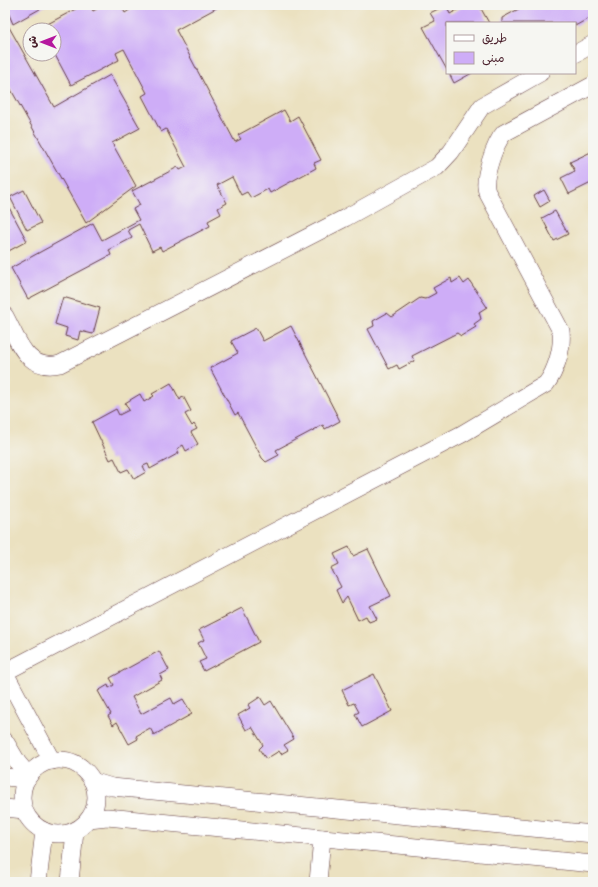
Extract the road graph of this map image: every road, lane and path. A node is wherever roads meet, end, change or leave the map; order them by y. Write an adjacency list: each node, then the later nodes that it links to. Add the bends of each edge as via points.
1 (593, 44): 2 (lane)
2 (576, 53)
3 (538, 74): 5 (lane, via 482,106 451,152 437,167 345,218 60,364 45,366 30,359)
4 (593, 85): 6 (lane, via 504,133 498,141 485,181 487,192 561,331 562,344 552,375 546,384 462,434)
5 (5, 316)
6 (5, 673): 8 (lane)
7 (5, 741): 10 (lane)
8 (52, 761): 10 (lane, via 36,768); 11 (lane, via 67,761 78,765)
9 (5, 777): 10 (lane)
10 (28, 778): 13 (lane, via 22,794)
11 (92, 781): 14 (lane, via 96,790 96,800); 17 (lane, via 112,787)
12 (5, 808): 13 (lane)
13 (24, 810): 15 (lane, via 35,826)
14 (89, 819): 16 (lane); 18 (lane, via 107,817)
15 (44, 831): 16 (lane, via 54,834); 20 (lane)
16 (76, 831): 21 (lane)
17 (593, 834)
18 (322, 838): 19 (lane); 22 (lane)
19 (593, 864)
20 (38, 882)
21 (70, 882)
22 (318, 882)

